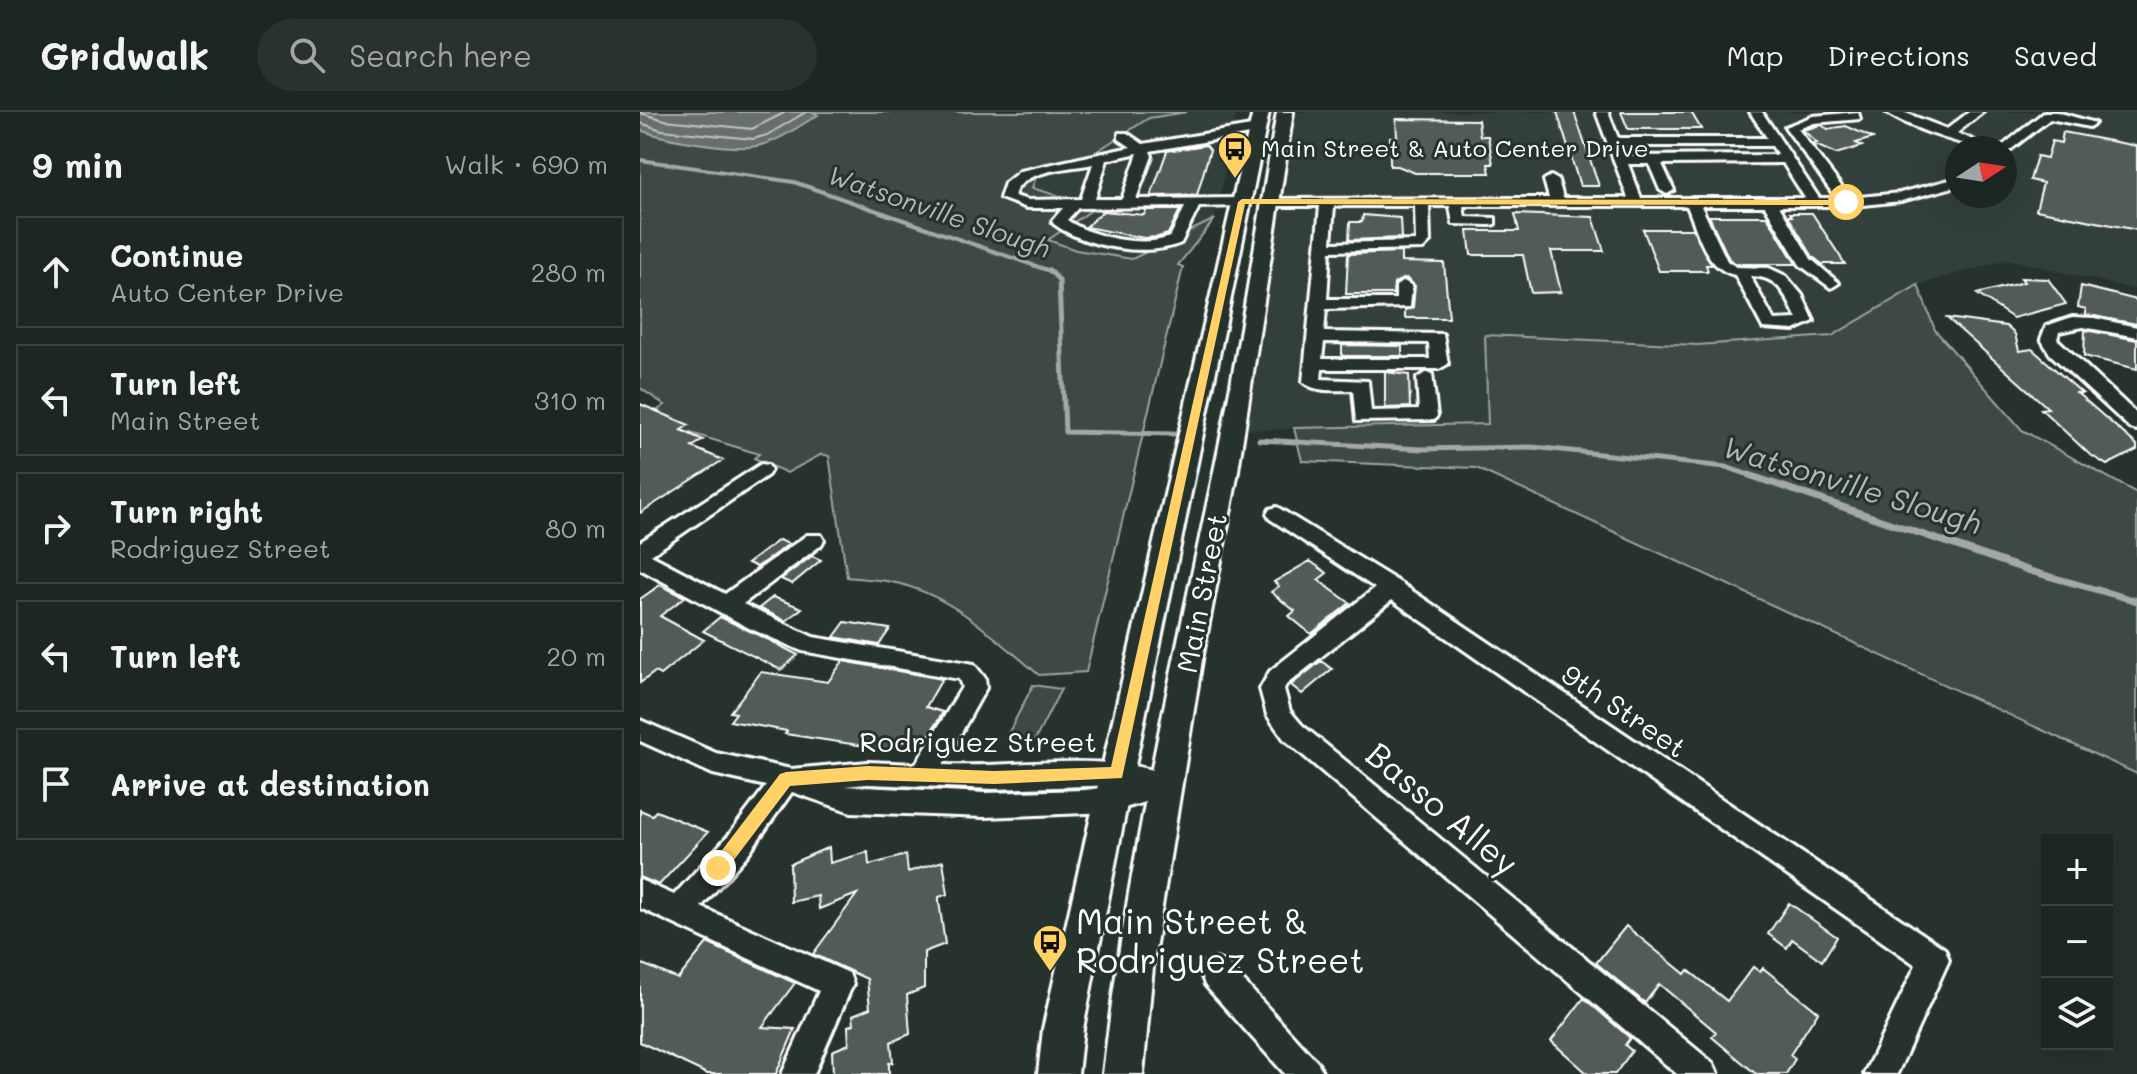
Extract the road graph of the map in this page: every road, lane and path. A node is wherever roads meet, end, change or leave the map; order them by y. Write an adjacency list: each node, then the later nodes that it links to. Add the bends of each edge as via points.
1 (1285, 112): 33 (main road, Main Street)
2 (1602, 112): 16 (street)
3 (1756, 112): 17 (street)
4 (1851, 112): 42 (street, via 1856,116 1791,127)
5 (1892, 112): 12 (street)
6 (1977, 112): 12 (street)
7 (2050, 114): 9 (street); 10 (street)
8 (1259, 120): 18 (street); 32 (main road, Main Street)
9 (2089, 123)
10 (2036, 125): 11 (street); 15 (street)
11 (2061, 129)
12 (1947, 135): 14 (street)
13 (1123, 136): 18 (street)
14 (1950, 136)
15 (2017, 140)
16 (1614, 142): 17 (street); 21 (street)
17 (1776, 142): 20 (street)
18 (1143, 150): 19 (street); 43 (street, via 1146,156)
19 (1101, 159): 46 (street); 46 (street, via 1052,186)
20 (1788, 159): 22 (street); 41 (street)
21 (1621, 160): 22 (street); 38 (street)
22 (1654, 160): 29 (street)
23 (1551, 180): 37 (street)
24 (1363, 184): 45 (street)
25 (1386, 185): 34 (street)
26 (1514, 185): 47 (street)
27 (1945, 186): 28 (street)
28 (1941, 188): 30 (street); 42 (street)
29 (1667, 190)
30 (1945, 190)
31 (1194, 202): 32 (street); 43 (street); 46 (street, via 1176,240 1161,246 1065,228 1059,221)
32 (1242, 202): 33 (main road); 71 (main road, Main Street)
33 (1271, 202): 44 (street); 70 (main road, Main Street)
34 (1387, 202): 35 (street); 45 (street)
35 (1422, 202): 36 (street); 50 (street, via 1423,242 1418,246)
36 (1456, 202): 47 (street); 49 (street, via 1458,221)
37 (1557, 202): 38 (street, via 1613,207); 47 (street)
38 (1636, 202): 39 (street)
39 (1692, 202): 40 (street); 51 (street, via 1721,263)
40 (1770, 202): 41 (street); 52 (street, via 1805,262)
41 (1815, 202): 42 (street)
42 (1850, 202): 48 (street)
43 (1127, 203): 46 (street)
44 (1327, 203): 45 (street); 50 (street)
45 (1361, 203)
46 (1080, 204)
47 (1511, 206)
48 (1865, 215)
49 (1490, 221)
50 (1324, 247): 54 (street)
51 (1740, 271)
52 (1831, 283)
53 (1404, 286): 54 (street, via 1404,304)
54 (1320, 304): 56 (street)
55 (2137, 332): 59 (street, via 2071,322 2052,329 2049,339)
56 (1317, 337): 57 (street); 57 (street, via 1437,338 1439,364)
57 (1313, 373): 58 (street, via 1321,385 1362,385 1362,417 1428,416)
58 (1426, 378)
59 (2137, 424)
60 (761, 470): 63 (street)
61 (1277, 514): 65 (street, 9th Street)
62 (814, 540): 66 (street)
63 (640, 552)
64 (640, 559): 66 (street)
65 (1391, 588): 79 (street, Basso Alley, via 1278,678 1272,689 1279,715); 80 (street, 9th Street, via 1934,960)
66 (726, 605): 68 (street, via 810,645 970,674 971,696)
67 (640, 730): 69 (street, Rodriguez Street, via 713,763)
68 (922, 777): 69 (street, Rodriguez Street, via 868,773); 71 (street, Rodriguez Street)
69 (786, 779): 71 (street, Rodriguez Street, via 851,800 909,804); 73 (street, via 738,845)
70 (1166, 785): 71 (street, Rodriguez Street); 77 (main road, Main Street, via 1135,956)
71 (1114, 787): 76 (main road, Main Street)
72 (640, 894): 73 (street)
73 (679, 911): 75 (street, via 838,984)
74 (1216, 974): 78 (street)
75 (798, 1074)
76 (1058, 1074)
77 (1123, 1074)
78 (1307, 1074)
79 (1702, 1074)
80 (1880, 1074)

